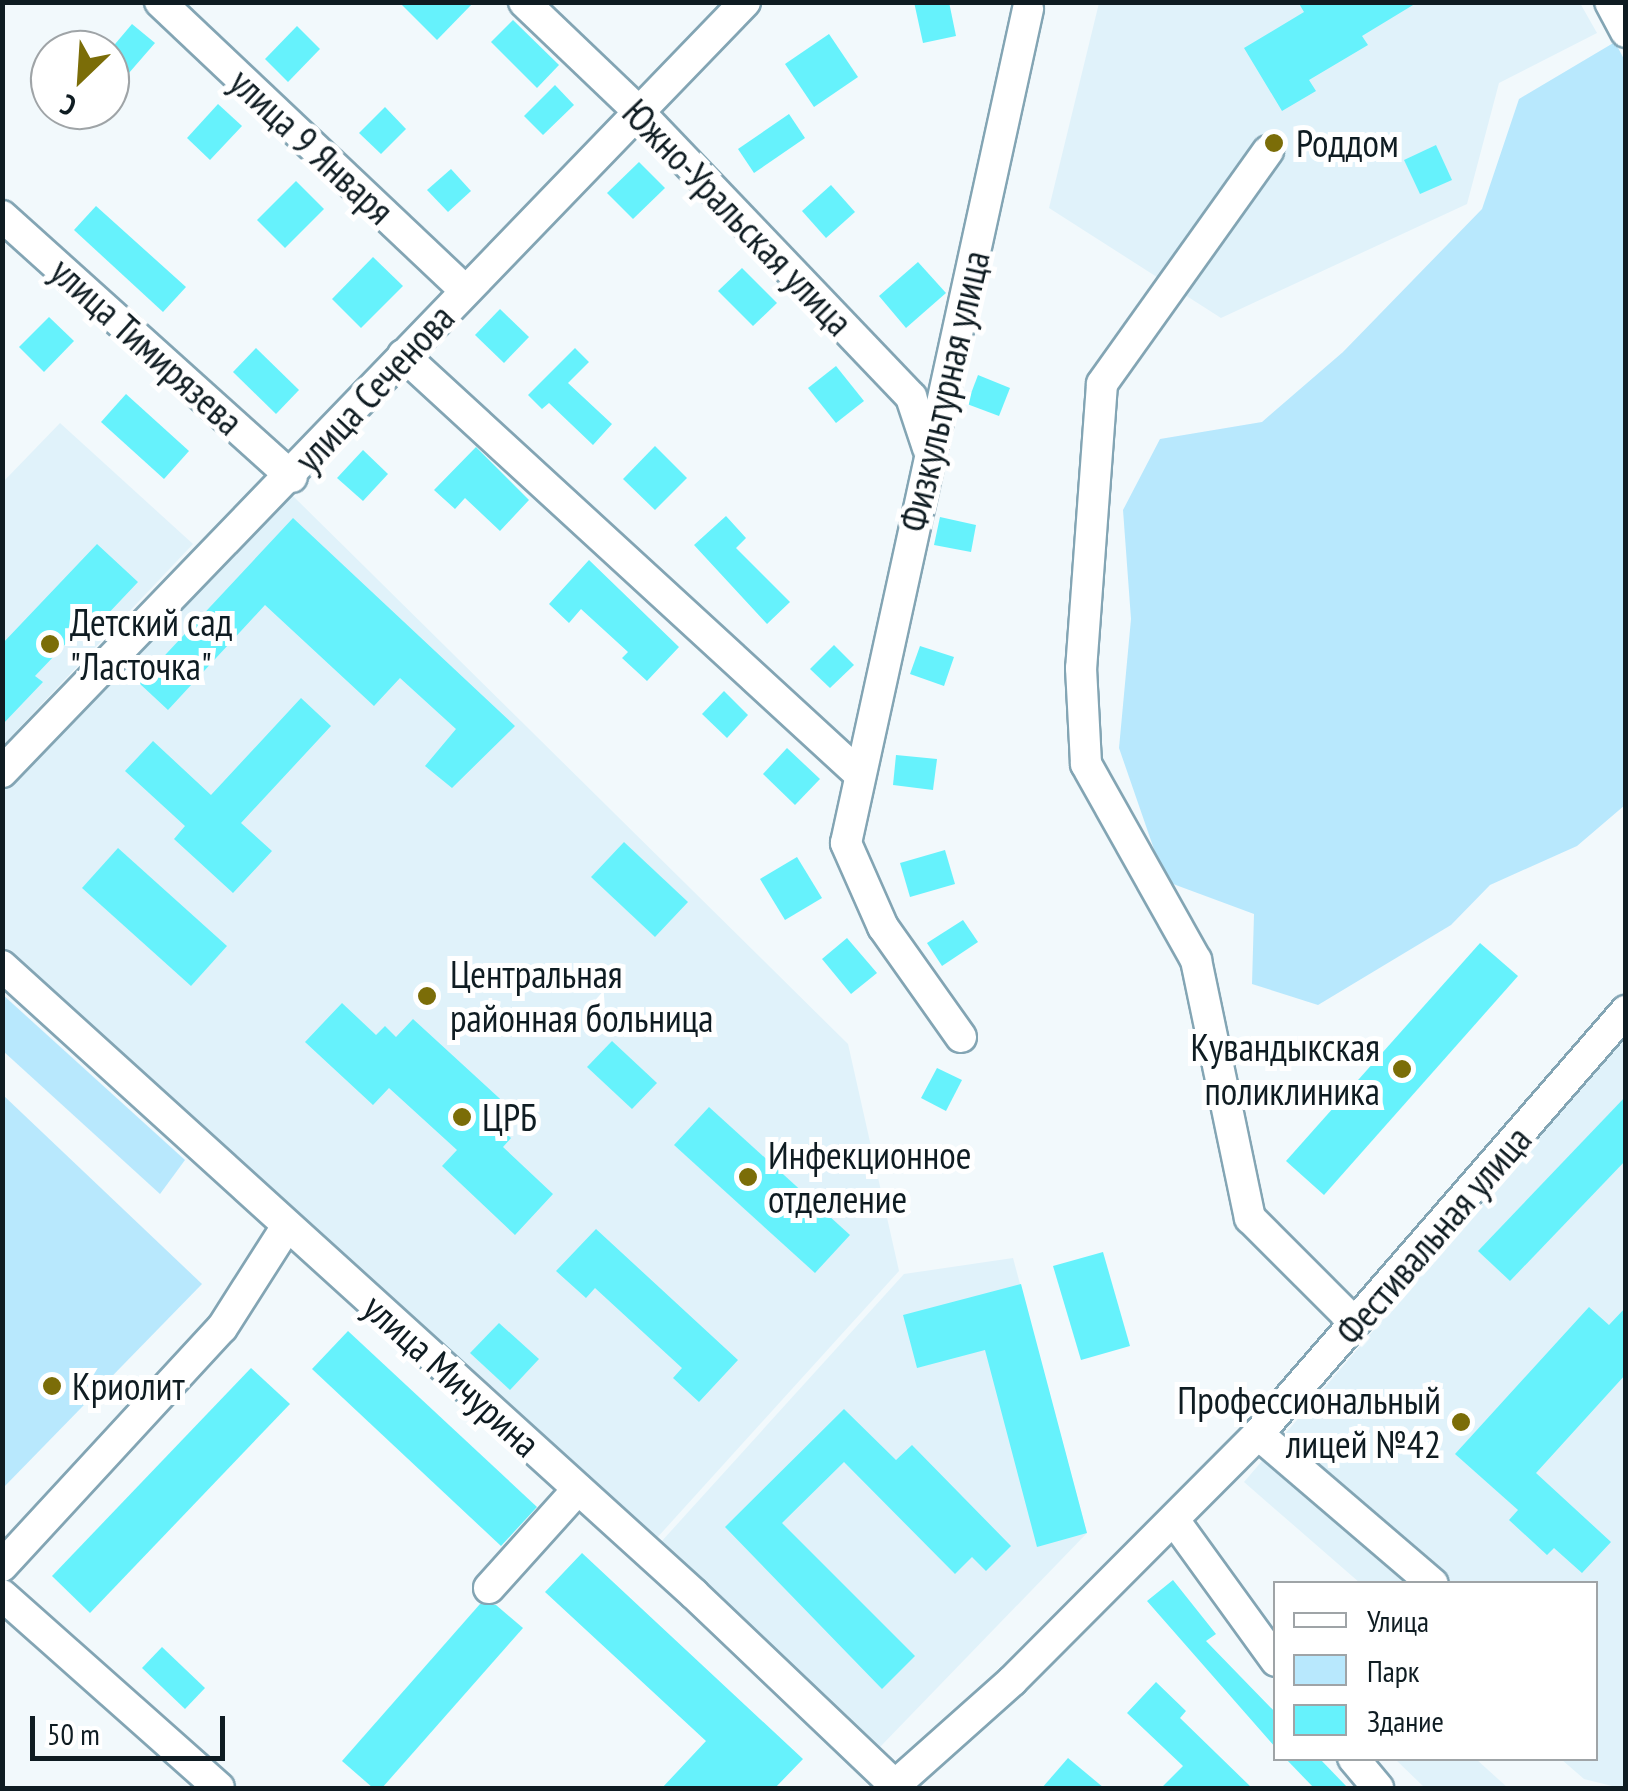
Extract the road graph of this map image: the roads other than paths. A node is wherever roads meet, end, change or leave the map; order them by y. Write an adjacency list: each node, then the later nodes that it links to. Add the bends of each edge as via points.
1 (160, 2): 10 (street, улица 9 Января)
2 (524, 2): 7 (street, Южно-Уральская улица)
3 (746, 2): 7 (street, улица Сеченова)
4 (1610, 2): 6 (street)
5 (1028, 10): 12 (street, Физкультурная улица, via 990,201)
6 (1626, 32)
7 (637, 110): 10 (street, улица Сеченова); 12 (street, Южно-Уральская улица, via 910,397)
8 (1268, 152): 20 (street, via 1102,384 1082,668 1086,764 1196,960 1250,1218)
9 (4, 222): 13 (street, улица Тимирязева)
10 (465, 290): 11 (street, улица Сеченова)
11 (403, 354): 13 (street, улица Сеченова); 15 (street)
12 (928, 448): 15 (street, Физкультурная улица)
13 (292, 476): 14 (street, улица Сеченова)
14 (2, 772)
15 (857, 772): 18 (street, Физкультурная улица, via 846,842 882,927)
16 (2, 966): 19 (street, улица Мичурина)
17 (1626, 1011): 20 (street, Фестивальная улица)
18 (961, 1037)
19 (287, 1226): 22 (street, улица Мичурина); 24 (street, via 222,1328)
20 (1355, 1323): 21 (street, Фестивальная улица)
21 (1258, 1434): 23 (street, Фестивальная улица); 25 (street)
22 (578, 1489): 26 (street); 31 (street, улица Мичурина)
23 (1174, 1520): 28 (street); 31 (street, Фестивальная улица)
24 (2, 1566)
25 (1430, 1581)
26 (489, 1588)
27 (2, 1595): 30 (street)
28 (1273, 1657)
29 (1356, 1761): 32 (street)
30 (219, 1788)
31 (895, 1788)
32 (1378, 1788)

